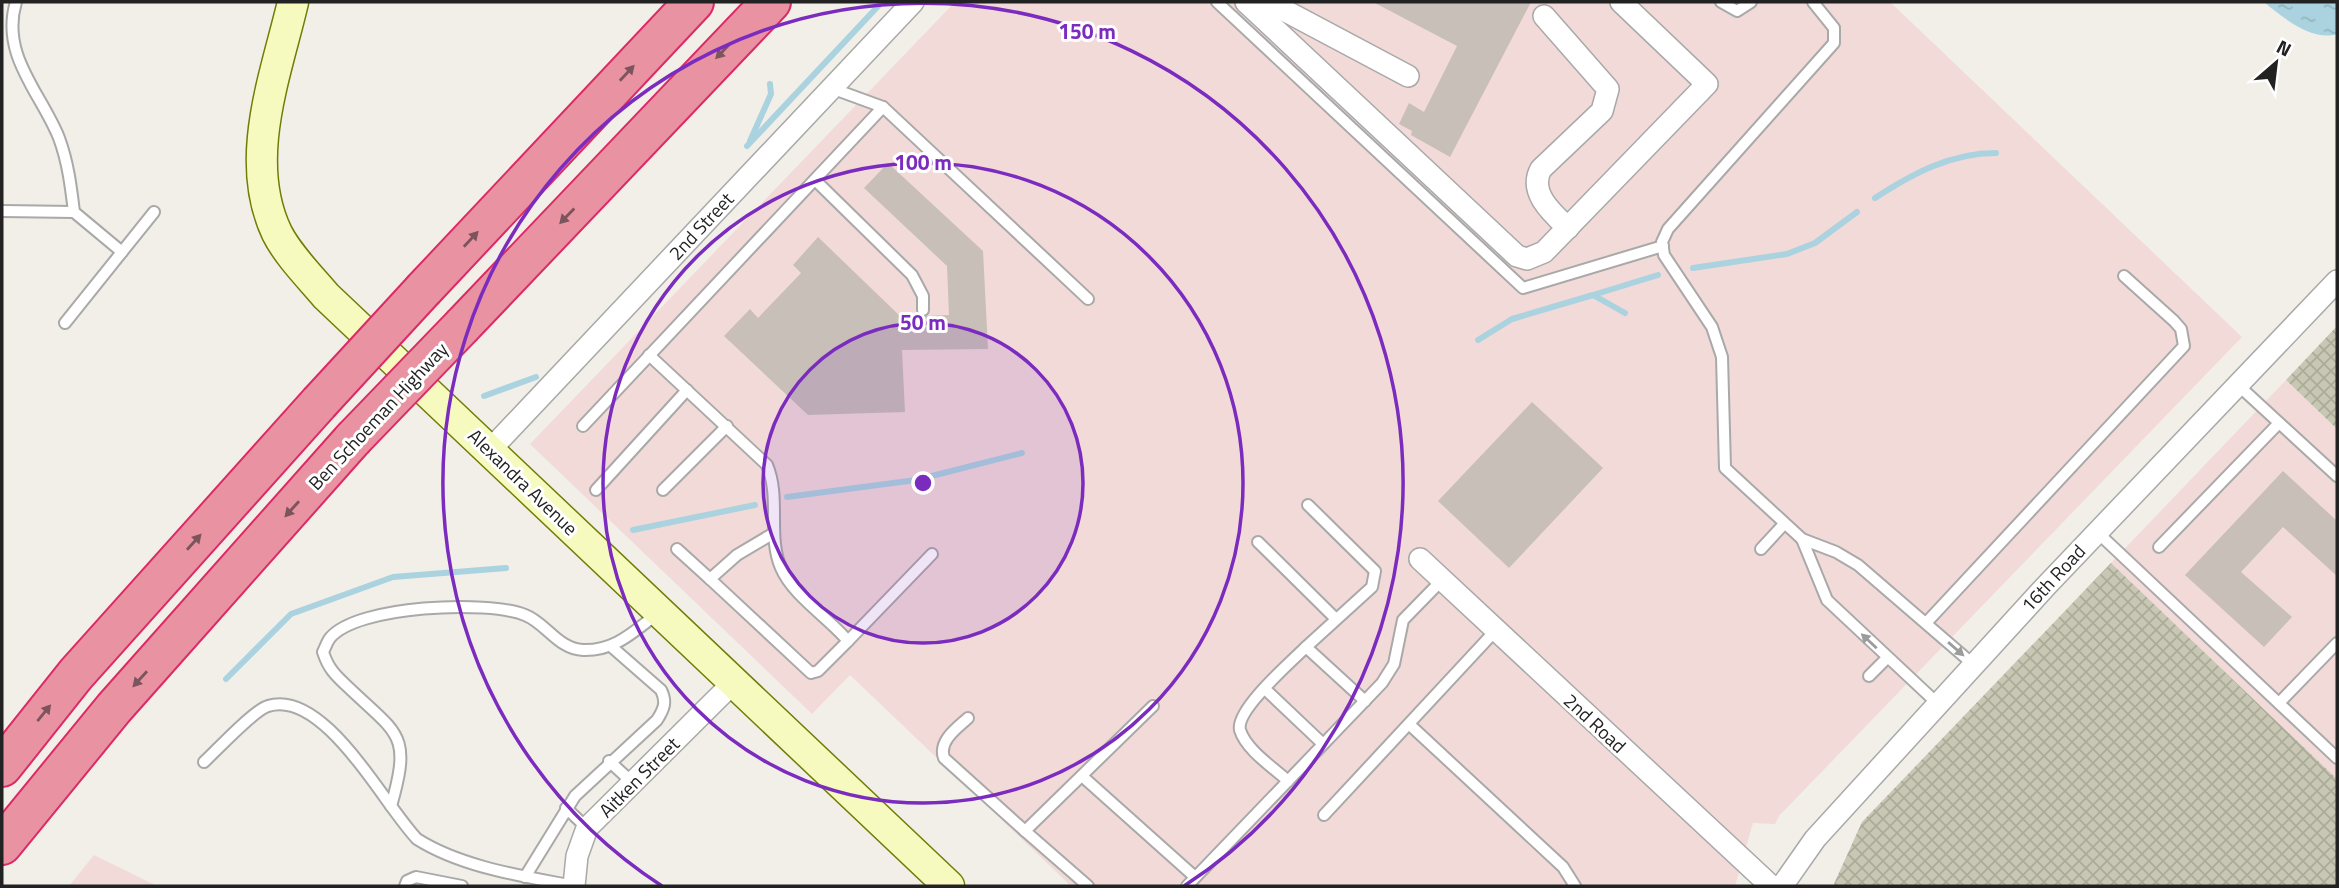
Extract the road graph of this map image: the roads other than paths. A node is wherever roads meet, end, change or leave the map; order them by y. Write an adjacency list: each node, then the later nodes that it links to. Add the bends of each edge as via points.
1 (16, 2): 18 (lane, via 9,23 9,58 58,135)
2 (293, 2): 34 (main road, Alexandra Avenue, via 261,153 267,208 278,236 326,296)
3 (694, 2): 74 (highway, one-way to 3, bridge, via 76,674 319,403)
4 (771, 2): 83 (highway, Ben Schoeman Highway, one-way to 83, bridge, via 353,439 114,708)
5 (913, 2): 14 (street, 2nd Street)
6 (1217, 2): 21 (lane, via 1523,288)
7 (1246, 2): 13 (street, via 1278,7); 20 (street, via 1517,256 1527,259 1544,253)
8 (1621, 2): 20 (street, via 1707,84)
9 (1721, 2): 10 (lane, via 1737,10)
10 (1751, 2)
11 (1813, 2): 21 (lane, via 1835,28 1834,43 1668,229)
12 (1544, 16): 20 (street, via 1608,89 1602,111 1536,177 1549,211)
13 (1408, 76)
14 (831, 88): 15 (lane); 34 (street, 2nd Street)
15 (883, 107): 16 (lane); 25 (lane)
16 (815, 180): 26 (lane, via 912,275 923,296); 28 (lane)
17 (2, 211): 18 (lane)
18 (75, 212): 22 (lane)
19 (155, 212): 22 (lane)
20 (1568, 228)
21 (1663, 246): 39 (lane, via 1664,256 1712,327 1722,357 1725,468)
22 (122, 252): 27 (lane)
23 (2124, 276): 53 (lane, via 2181,329 2184,346)
24 (2337, 281): 29 (street, 16th Road)
25 (1088, 299)
26 (923, 310)
27 (65, 323)
28 (649, 355): 30 (lane); 32 (lane)
29 (2238, 385): 31 (lane); 40 (street, 16th Road)
30 (687, 390): 33 (lane); 36 (lane)
31 (2279, 423): 35 (lane); 44 (lane)
32 (583, 426)
33 (727, 426): 37 (lane); 41 (lane, via 767,465 773,479)
34 (490, 450): 51 (main road, Alexandra Avenue)
35 (2337, 476)
36 (596, 490)
37 (663, 490)
38 (1308, 505): 52 (lane, via 1375,571 1372,587)
39 (1784, 524): 42 (lane); 46 (lane)
40 (2096, 532): 60 (street, 16th Road); 65 (lane)
41 (775, 533): 49 (lane, via 737,555); 55 (lane, via 782,571)
42 (1802, 540): 53 (lane, via 1858,565); 59 (lane, one-way to 42, via 1827,600)
43 (1258, 542): 52 (lane)
44 (2159, 547)
45 (677, 549): 49 (lane)
46 (1761, 550)
47 (932, 554): 55 (lane)
48 (1420, 559): 50 (street, 2nd Road)
49 (710, 579): 55 (lane, via 811,673)
50 (1442, 580): 54 (street, 2nd Road); 64 (lane, via 1404,620 1394,664)
51 (659, 612): 58 (lane); 62 (main road, Alexandra Avenue)
52 (1336, 619): 57 (lane)
53 (1926, 623): 60 (lane, one-way to 60)
54 (1496, 630): 69 (lane); 93 (street, 2nd Road)
55 (848, 641)
56 (2337, 643): 65 (lane)
57 (1306, 647): 63 (lane); 64 (lane)
58 (613, 648): 72 (lane, via 665,698 657,720); 78 (lane, via 581,650 565,644 529,616 509,609 419,608 369,617 344,628 330,638 323,652 328,668 395,732 402,767)
59 (1887, 658): 61 (lane); 66 (lane)
60 (1974, 664): 66 (street, 16th Road)
61 (1869, 677)
62 (733, 683): 77 (street, Aitken Street); 89 (main road, Alexandra Avenue)
63 (1265, 689): 70 (lane); 76 (lane, via 1246,710 1240,730)
64 (1365, 701): 70 (lane)
65 (2278, 703): 71 (lane)
66 (1938, 704): 94 (street, 16th Road, via 1815,839)
67 (1153, 706): 75 (lane)
68 (968, 718): 82 (lane, via 945,742 944,758)
69 (1410, 725): 80 (lane); 92 (lane, via 1563,867)
70 (1323, 744): 76 (lane)
71 (2337, 758)
72 (610, 761): 77 (lane); 79 (lane)
73 (204, 762): 78 (lane, via 265,707 292,705 306,710 342,743)
74 (2, 767)
75 (1082, 776): 82 (lane); 85 (lane)
76 (1288, 782): 85 (lane)
77 (633, 783): 81 (street, Aitken Street)
78 (391, 806): 84 (lane, via 410,832 433,849)
79 (566, 808): 81 (lane); 84 (lane)
80 (1324, 815)
81 (587, 828): 88 (street, Aitken Street, via 577,856)
82 (1025, 831): 90 (lane)
83 (2, 845)
84 (525, 877): 88 (lane)
85 (1195, 877): 91 (lane)
86 (405, 886): 87 (lane, via 416,877)
87 (462, 886)
88 (574, 886)
89 (949, 886)
90 (1088, 886)
91 (1186, 886)
92 (1575, 886)
93 (1771, 886)
94 (1782, 886)

